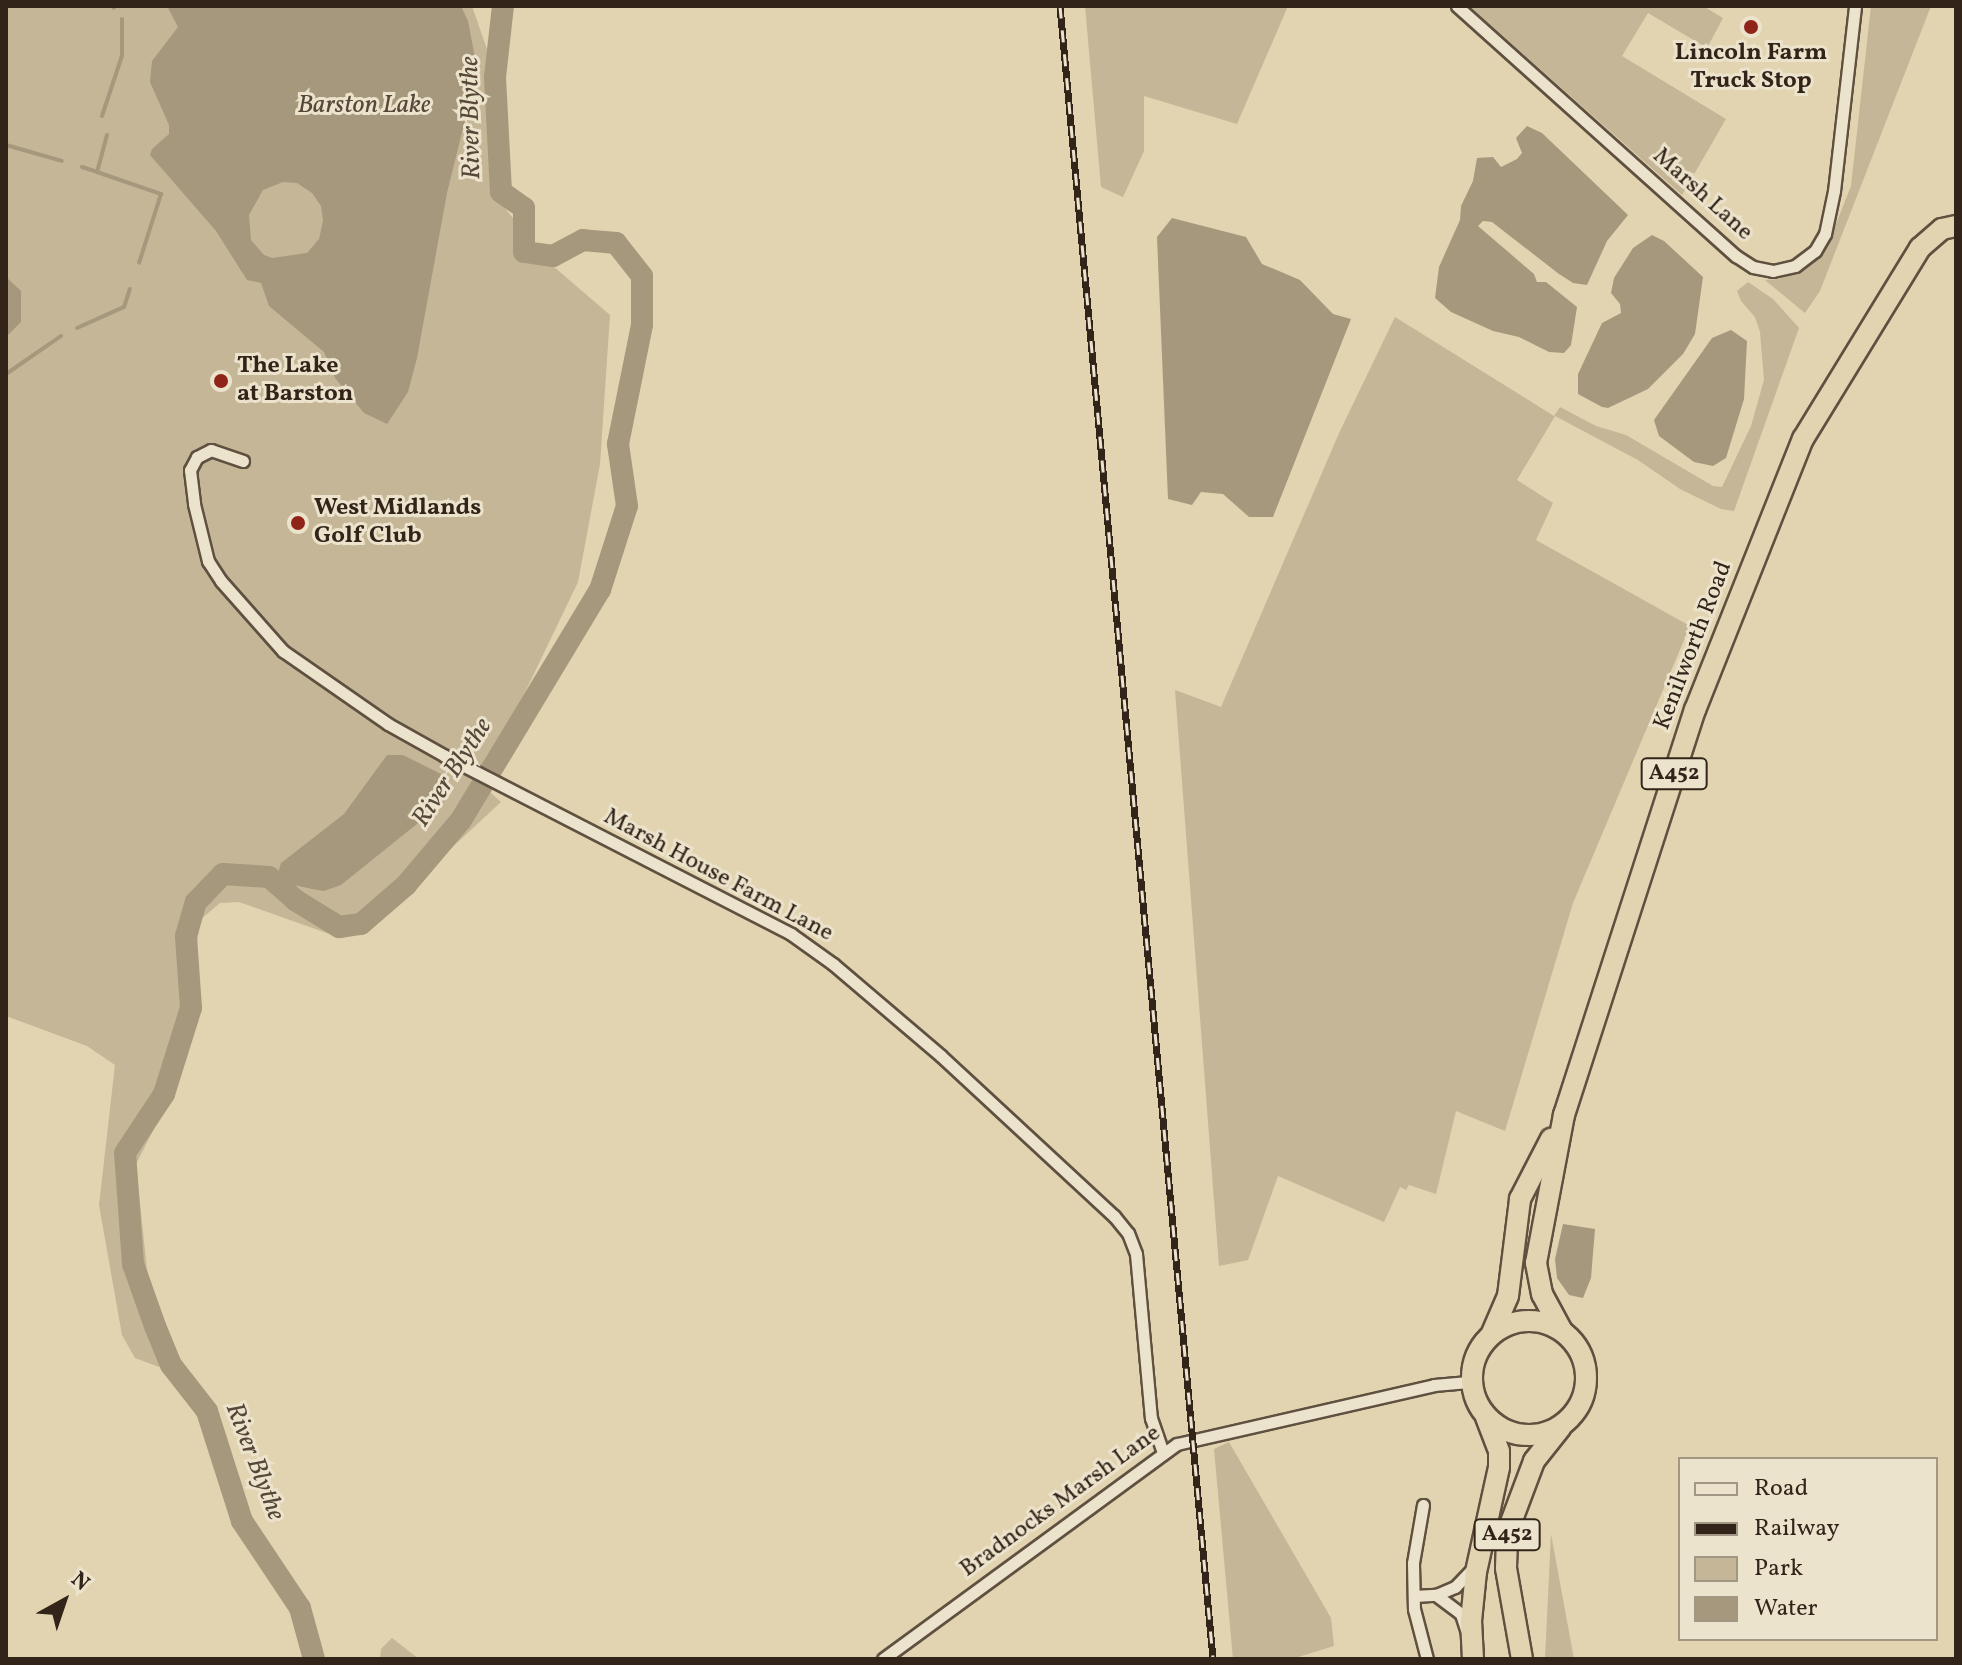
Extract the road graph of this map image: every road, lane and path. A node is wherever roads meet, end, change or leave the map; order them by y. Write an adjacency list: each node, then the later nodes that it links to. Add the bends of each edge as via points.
1 (1457, 6): 2 (street, Marsh Lane, via 1736,256 1773,271 1795,266 1815,251 1825,234)
2 (1855, 6)
3 (1949, 228): 5 (highway, Kenilworth Road / A452, via 1920,248 1803,439 1695,710)
4 (243, 461): 11 (street, Marsh House Farm Lane, via 211,450 197,457 190,470 208,561 293,659 388,724 778,927 833,964 1114,1216 1136,1254 1151,1418)
5 (1564, 1115): 6 (highway, Kenilworth Road / A452, via 1536,1263 1542,1294); 7 (highway, Kenilworth Road / A452, via 1520,1199 1508,1296)
6 (1562, 1331): 7 (highway, via 1526,1320); 10 (highway, A452, via 1574,1341 1586,1371 1581,1400)
7 (1492, 1333): 8 (highway, A452, via 1476,1355)
8 (1471, 1382): 9 (highway, A452); 11 (street, Bradnocks Marsh Lane, via 1434,1385 1187,1441)
9 (1486, 1417): 10 (highway, via 1523,1435); 13 (highway, A452, via 1499,1451 1499,1467)
10 (1563, 1424): 19 (highway, A452, via 1534,1461 1507,1533 1506,1568)
11 (1163, 1452): 17 (street, Bradnocks Marsh Lane)
12 (1423, 1505): 15 (street, via 1413,1563)
13 (1477, 1564): 14 (street, via 1455,1587); 16 (highway, A452)
14 (1436, 1595): 15 (street); 16 (street, via 1461,1614)
15 (1414, 1596): 18 (street)
16 (1472, 1654)
17 (883, 1659)
18 (1427, 1659)
19 (1522, 1659)

